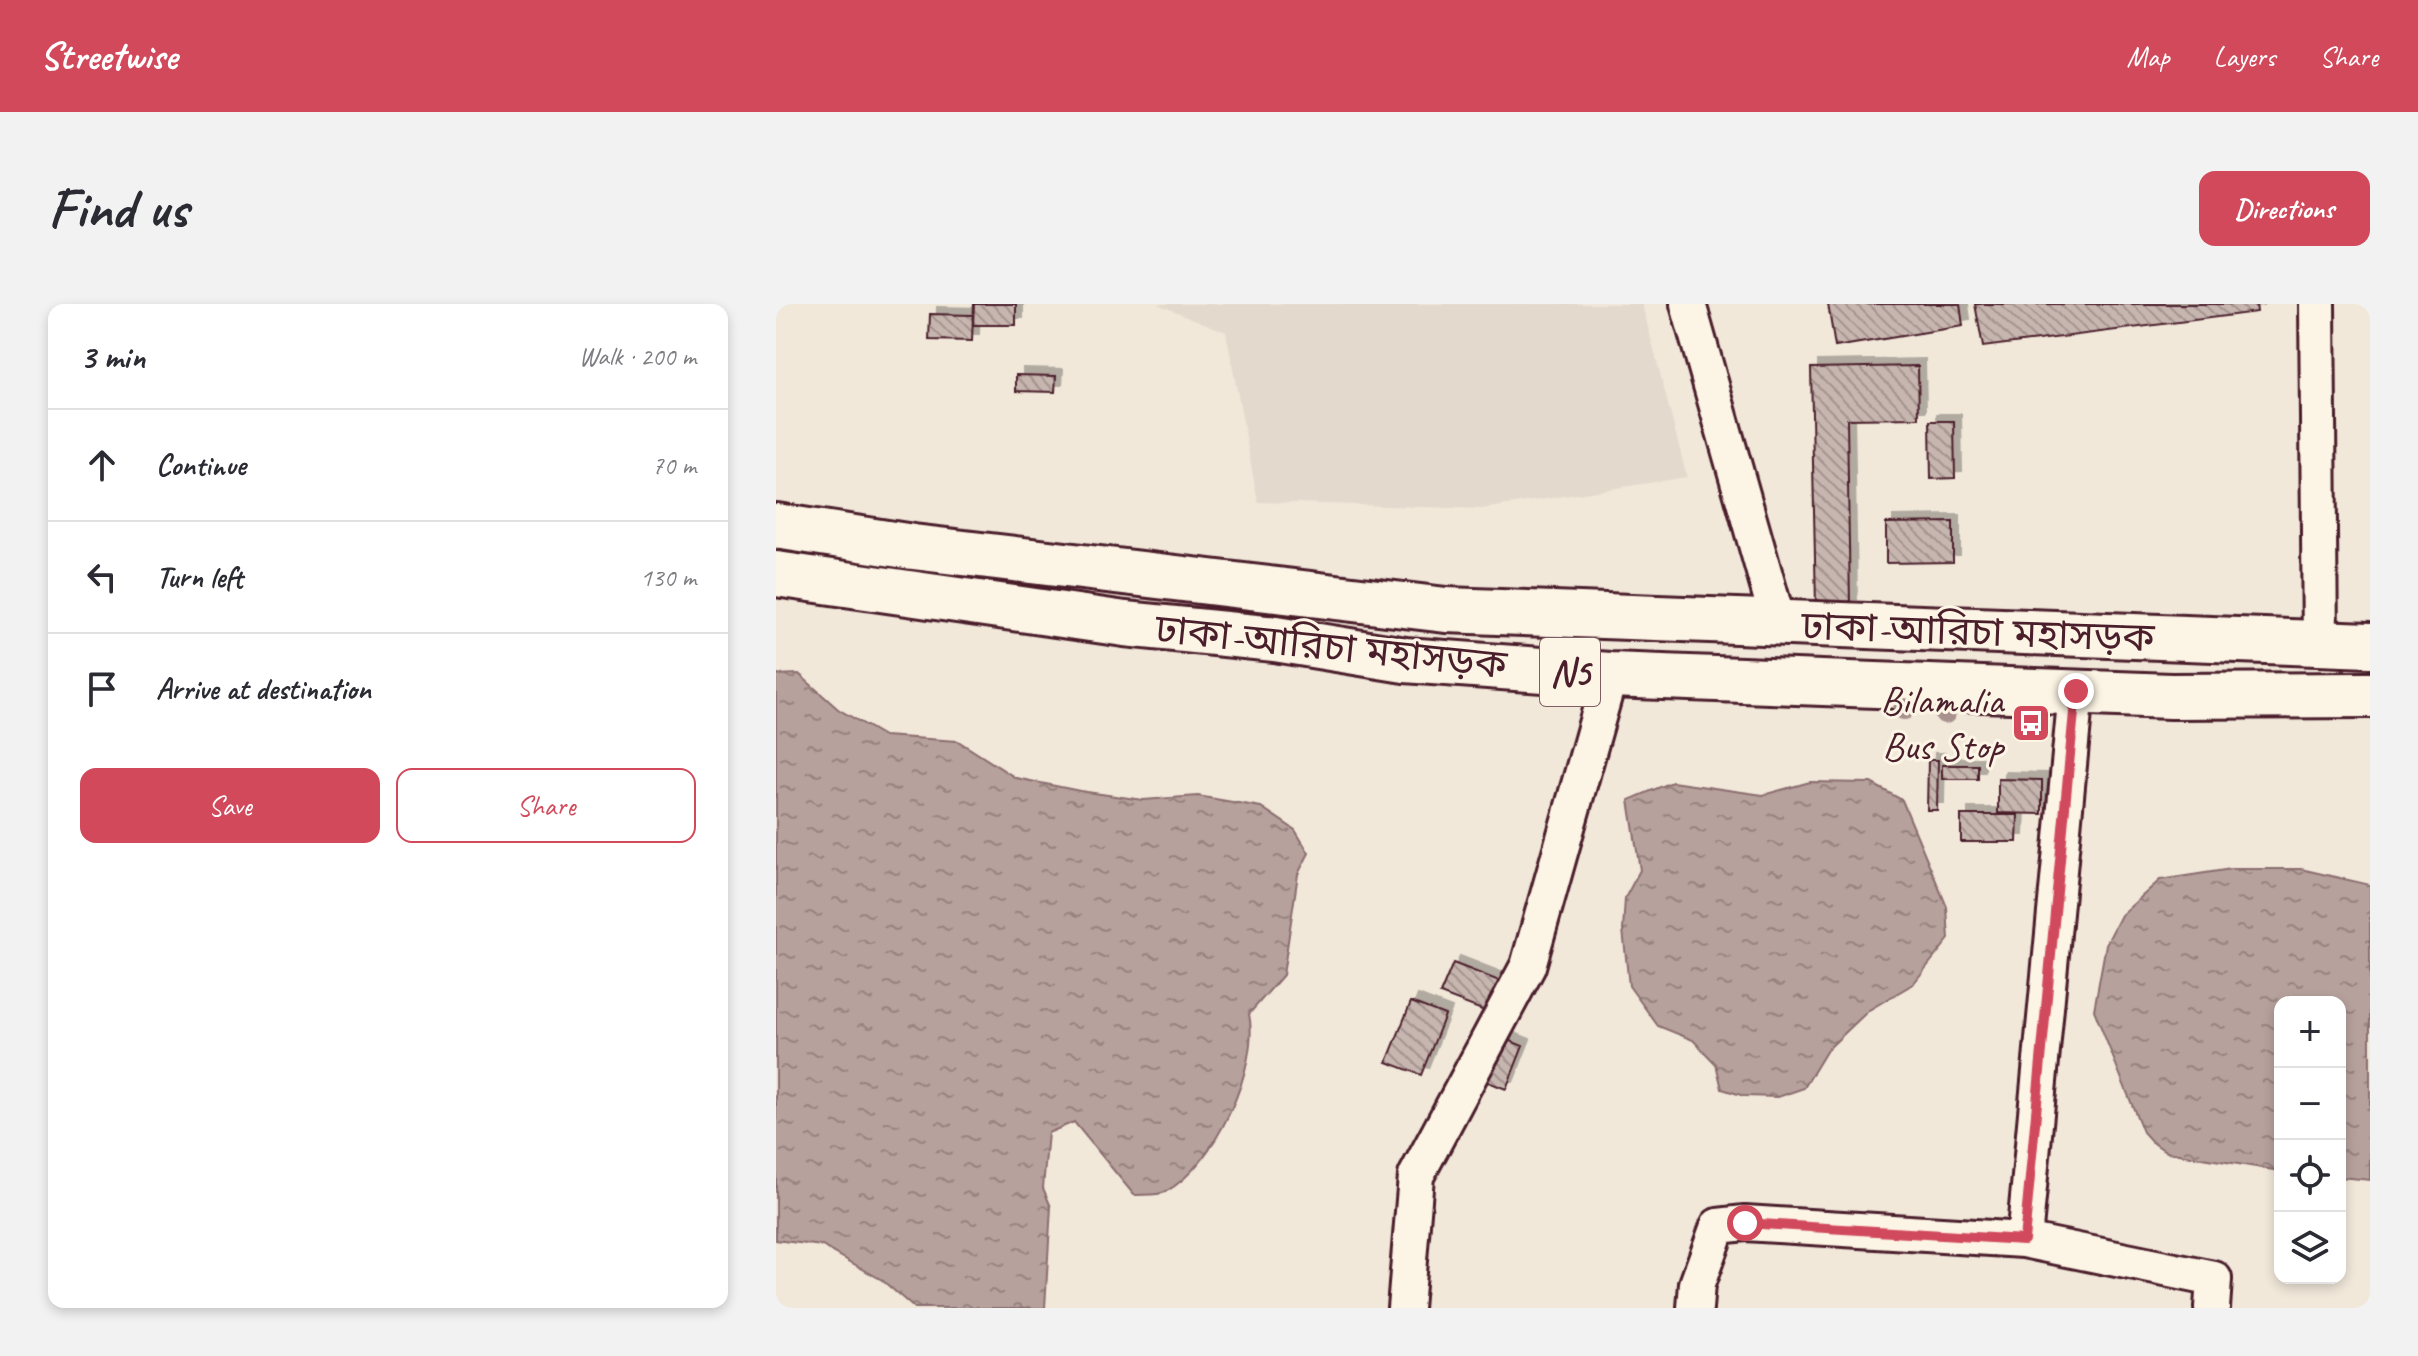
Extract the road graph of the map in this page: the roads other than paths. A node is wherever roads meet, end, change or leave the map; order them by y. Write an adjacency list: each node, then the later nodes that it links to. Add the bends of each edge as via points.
1 (1688, 304): 5 (street)
2 (2317, 304): 6 (street)
3 (776, 526): 5 (highway, ঢাকা-আরিচা মহাসড়ক / N5, via 1446,610)
4 (776, 574): 8 (highway, ঢাকা-আরিচা মহাসড়ক / N5, via 1405,660)
5 (1779, 625): 6 (highway, ঢাকা-আরিচা মহাসড়ক / N5)
6 (2320, 645): 7 (highway, ঢাকা-আরিচা মহাসড়ক / N5)
7 (2370, 645)
8 (1610, 675): 9 (highway, ঢাকা-আরিচা মহাসড়ক / N5); 12 (street, via 1528,966 1416,1176)
9 (2076, 691): 10 (highway, ঢাকা-আরিচা মহাসড়ক / N5); 11 (street)
10 (2370, 695)
11 (2024, 1240): 13 (street, via 1745,1223 1718,1226 1697,1284); 14 (street, via 2214,1279)
12 (1405, 1308)
13 (1695, 1308)
14 (2212, 1308)

